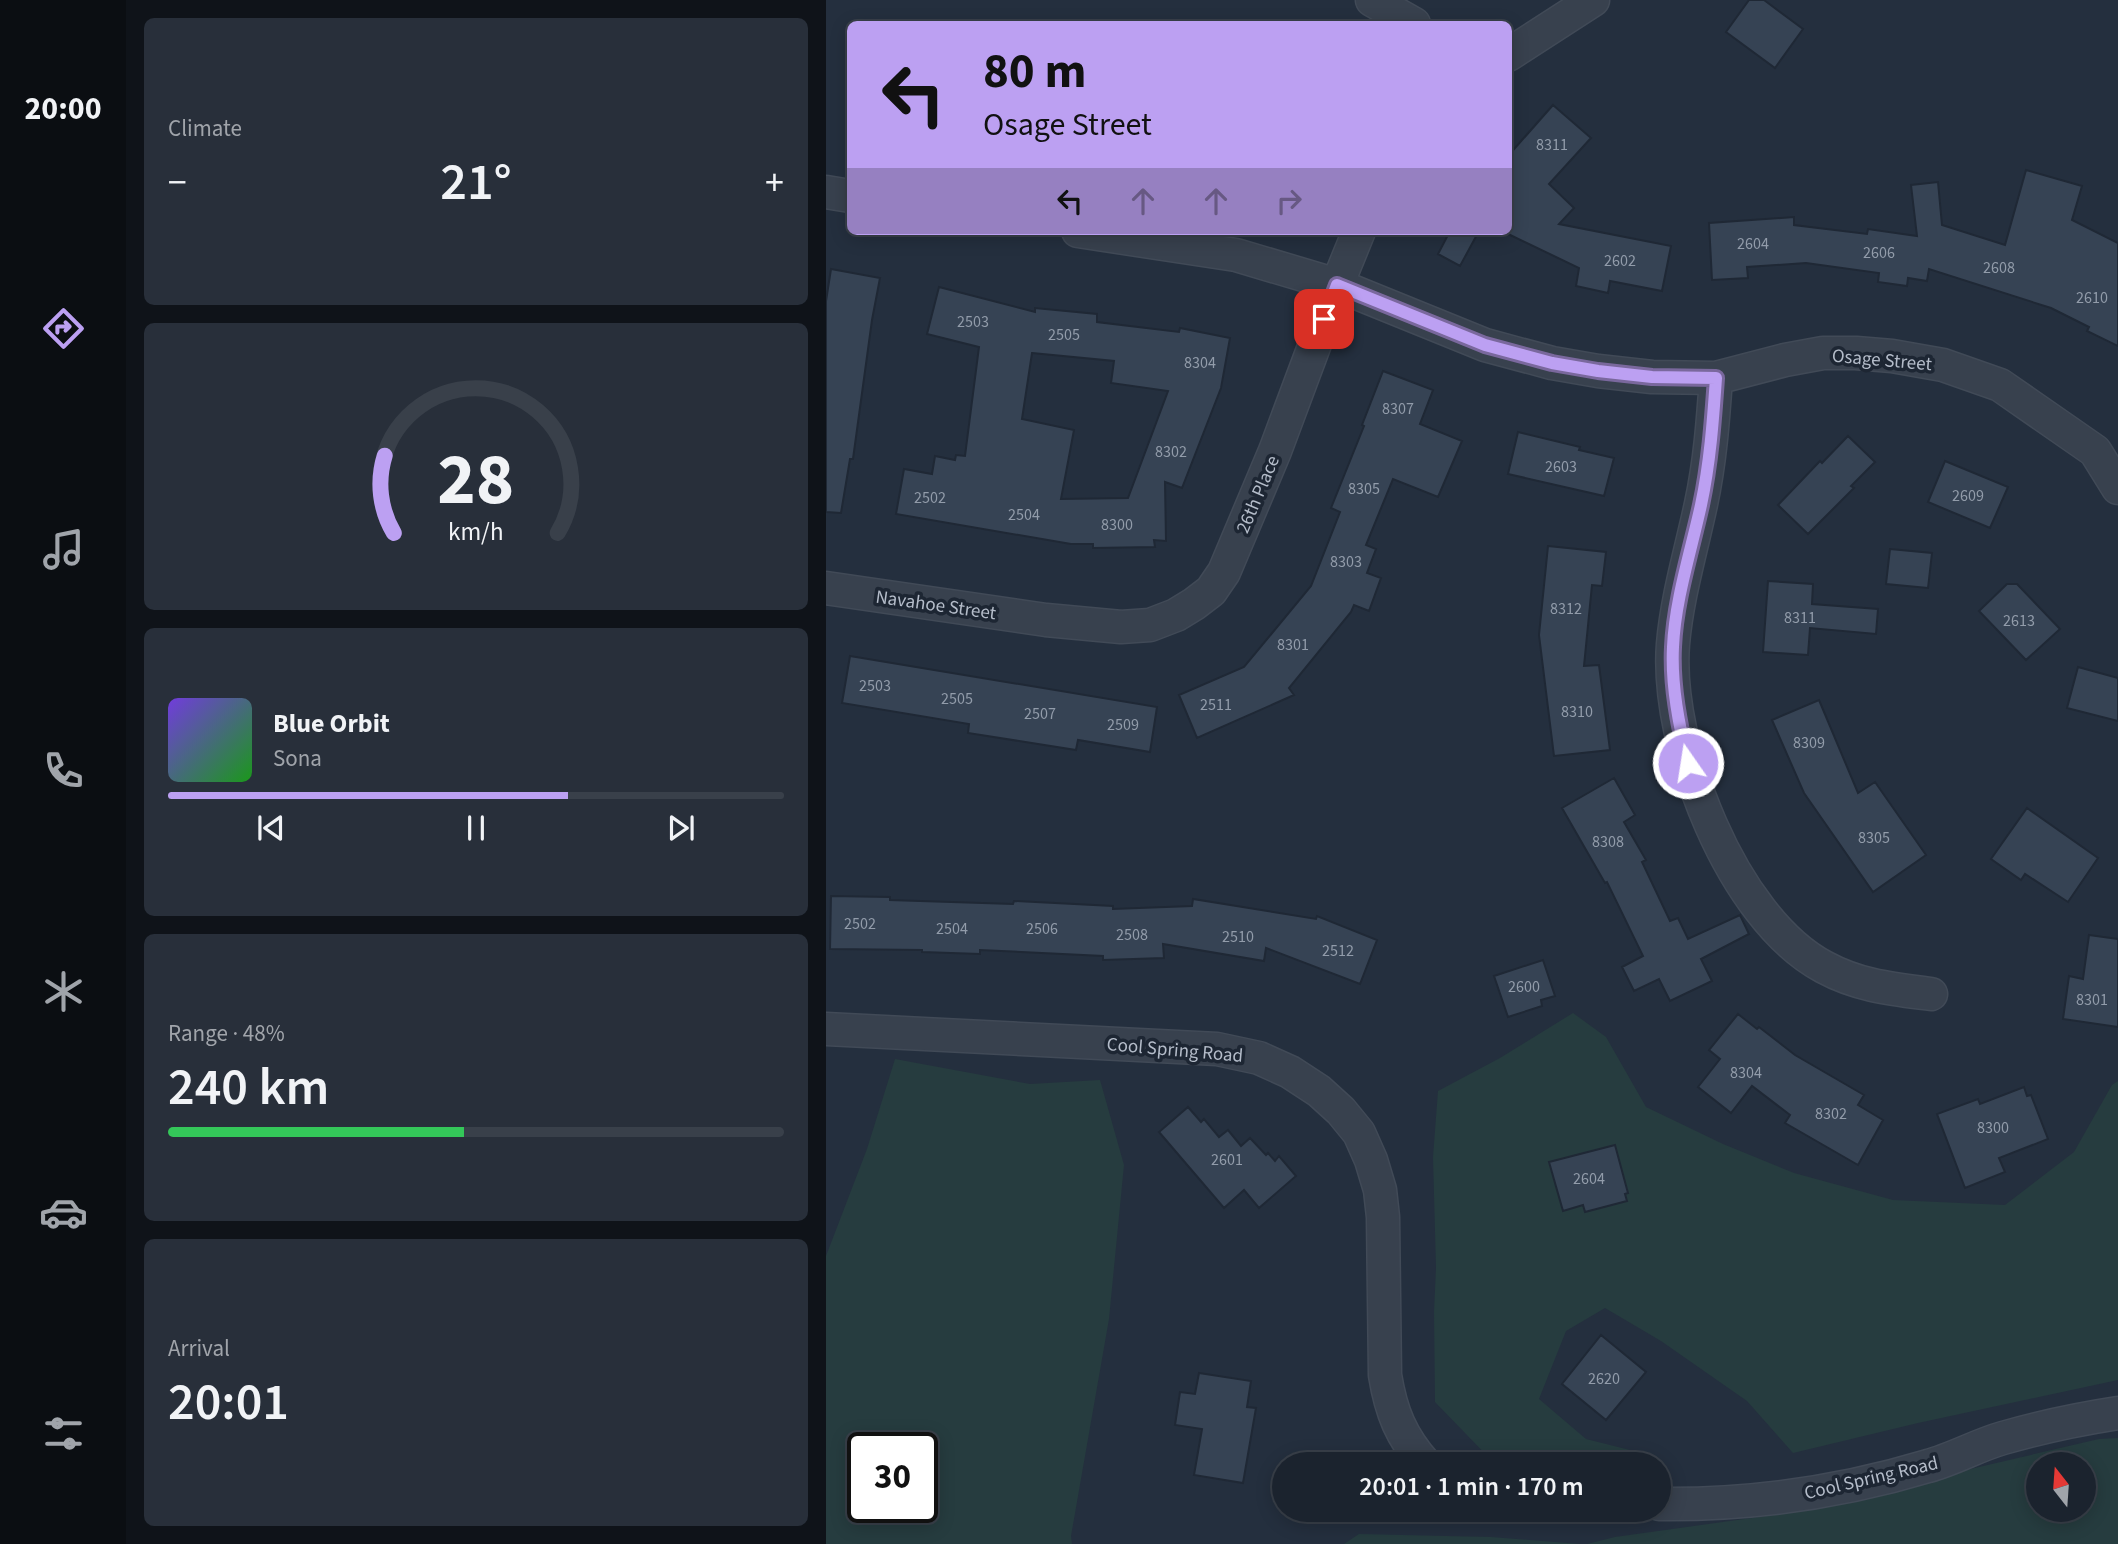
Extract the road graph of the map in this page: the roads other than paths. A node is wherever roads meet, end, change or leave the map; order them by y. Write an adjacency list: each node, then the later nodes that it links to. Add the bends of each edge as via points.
1 (1372, 0): 3 (street)
2 (1594, 0): 4 (street)
3 (1408, 21)
4 (1512, 52)
5 (826, 192): 6 (street)
6 (847, 196)
7 (1105, 235): 9 (street, Osage Street, via 1236,255)
8 (1357, 235): 9 (street, 26th Place)
9 (1337, 285): 10 (street, Osage Street, via 1485,345 1552,363 1652,377); 13 (street, 26th Place, via 1275,451 1224,572 1211,591 1176,615 1150,625)
10 (1716, 378): 11 (street, Osage Street, via 1823,354 1892,356 1943,365 2000,385 2095,451); 14 (street, via 1712,443 1673,646 1679,728 1698,797 1752,900 1800,950 1853,981)
11 (2118, 488)
12 (826, 588): 13 (street, Navahoe Street)
13 (1046, 620)
14 (1931, 994)
15 (826, 1029): 17 (street, Cool Spring Road, via 1217,1049 1259,1058 1319,1091 1359,1133 1380,1190 1388,1398)
16 (2118, 1413): 18 (street, Cool Spring Road, via 2001,1438 1929,1466 1843,1487 1774,1498)
17 (1414, 1452)
18 (1671, 1503)

